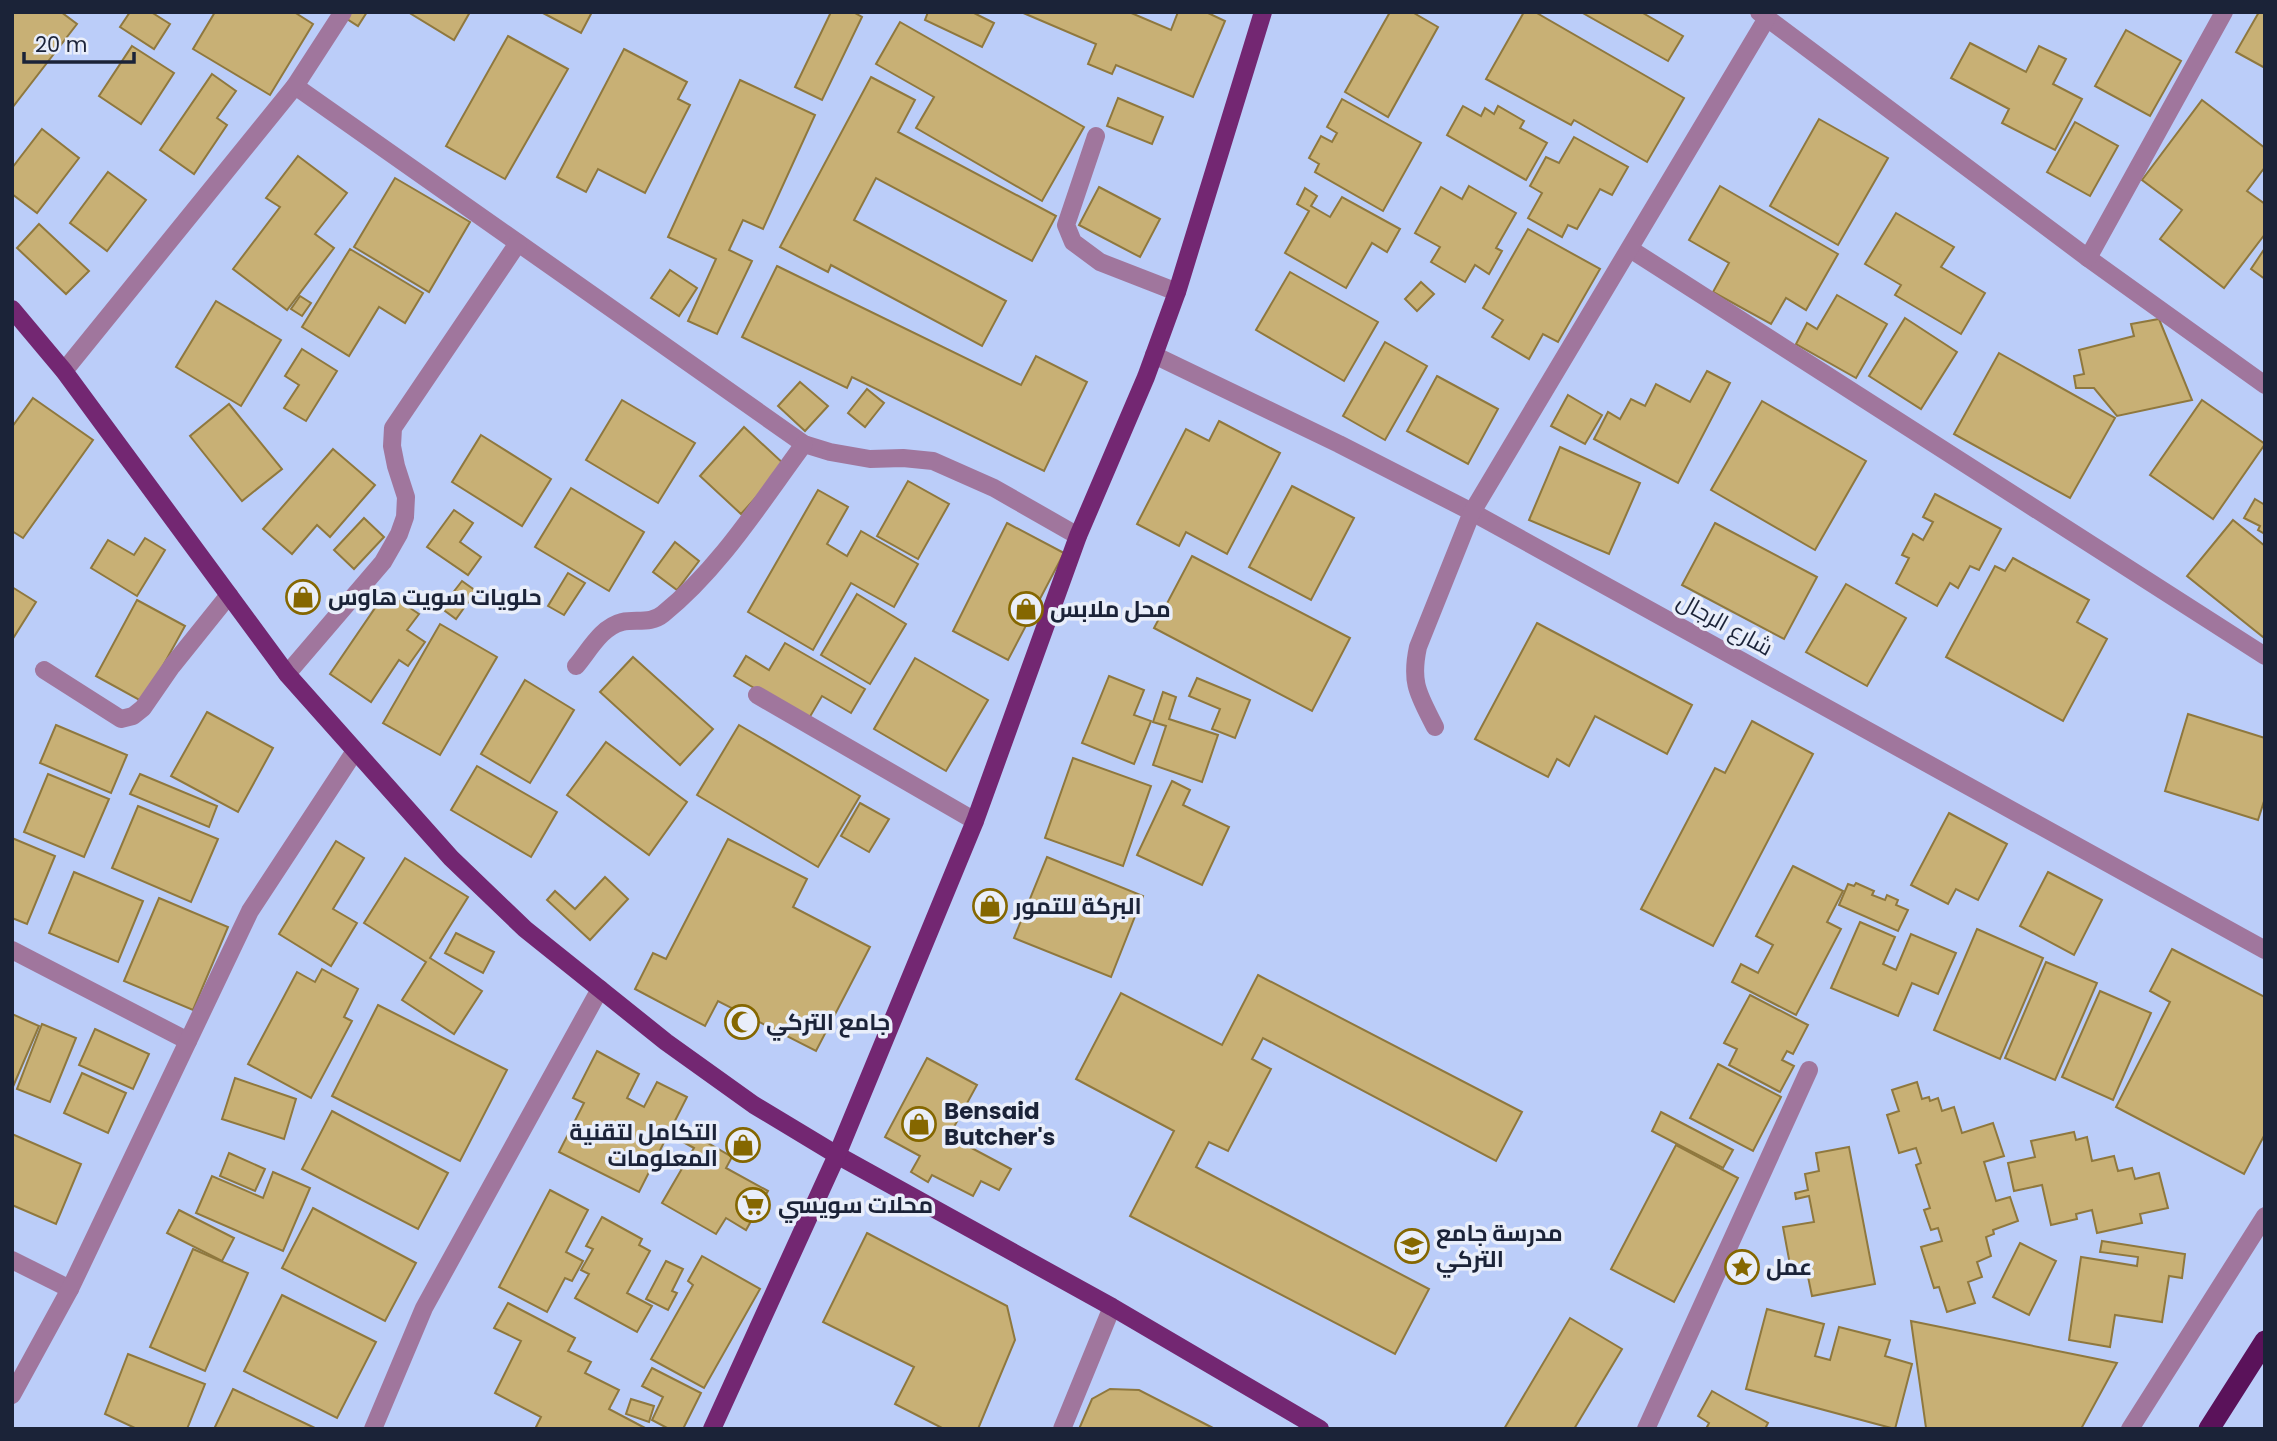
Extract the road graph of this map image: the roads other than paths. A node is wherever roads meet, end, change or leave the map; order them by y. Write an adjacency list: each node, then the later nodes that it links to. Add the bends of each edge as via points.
1 (343, 12): 5 (street)
2 (1263, 12): 10 (main road)
3 (2224, 12): 9 (street)
4 (1763, 15): 8 (street); 9 (street)
5 (295, 86): 7 (street); 13 (street)
6 (1096, 136): 10 (street, via 1066,225 1073,242 1100,262)
7 (518, 243): 15 (street); 22 (street, via 393,428 396,467 407,497 399,534 383,562)
8 (1630, 249): 16 (street); 19 (street)
9 (2088, 258): 14 (street)
10 (1177, 292): 12 (main road)
11 (12, 309): 13 (main road)
12 (1154, 355): 16 (street, شارع الرجال); 17 (main road)
13 (64, 370): 18 (main road)
14 (2265, 385)
15 (804, 444): 17 (street, via 870,459 933,461 994,488); 20 (street, via 699,581 661,617 606,629)
16 (1472, 512): 24 (street, via 1414,666 1414,684); 28 (street, شارع الرجال)
17 (1078, 536): 26 (main road)
18 (229, 595): 21 (street, via 133,716 121,719); 22 (main road)
19 (2265, 656)
20 (576, 666)
21 (44, 670)
22 (287, 674): 25 (main road)
23 (757, 695): 26 (street)
24 (1434, 727)
25 (355, 751): 29 (main road, via 451,858 525,929); 30 (street, via 250,911)
26 (975, 821): 32 (main road)
27 (12, 950): 30 (street)
28 (2265, 950)
29 (600, 989): 32 (main road, via 754,1105); 39 (street, via 424,1308)
30 (188, 1041): 35 (street)
31 (1808, 1070): 43 (street)
32 (837, 1155): 36 (main road); 40 (main road)
33 (2265, 1216): 44 (street)
34 (12, 1260): 35 (street)
35 (70, 1289): 38 (street)
36 (1112, 1307): 41 (street); 42 (main road)
37 (2265, 1341): 45 (highway)
38 (12, 1395)
39 (373, 1429)
40 (712, 1429)
41 (1062, 1429)
42 (1320, 1429)
43 (1646, 1429)
44 (2130, 1429)
45 (2209, 1429)

